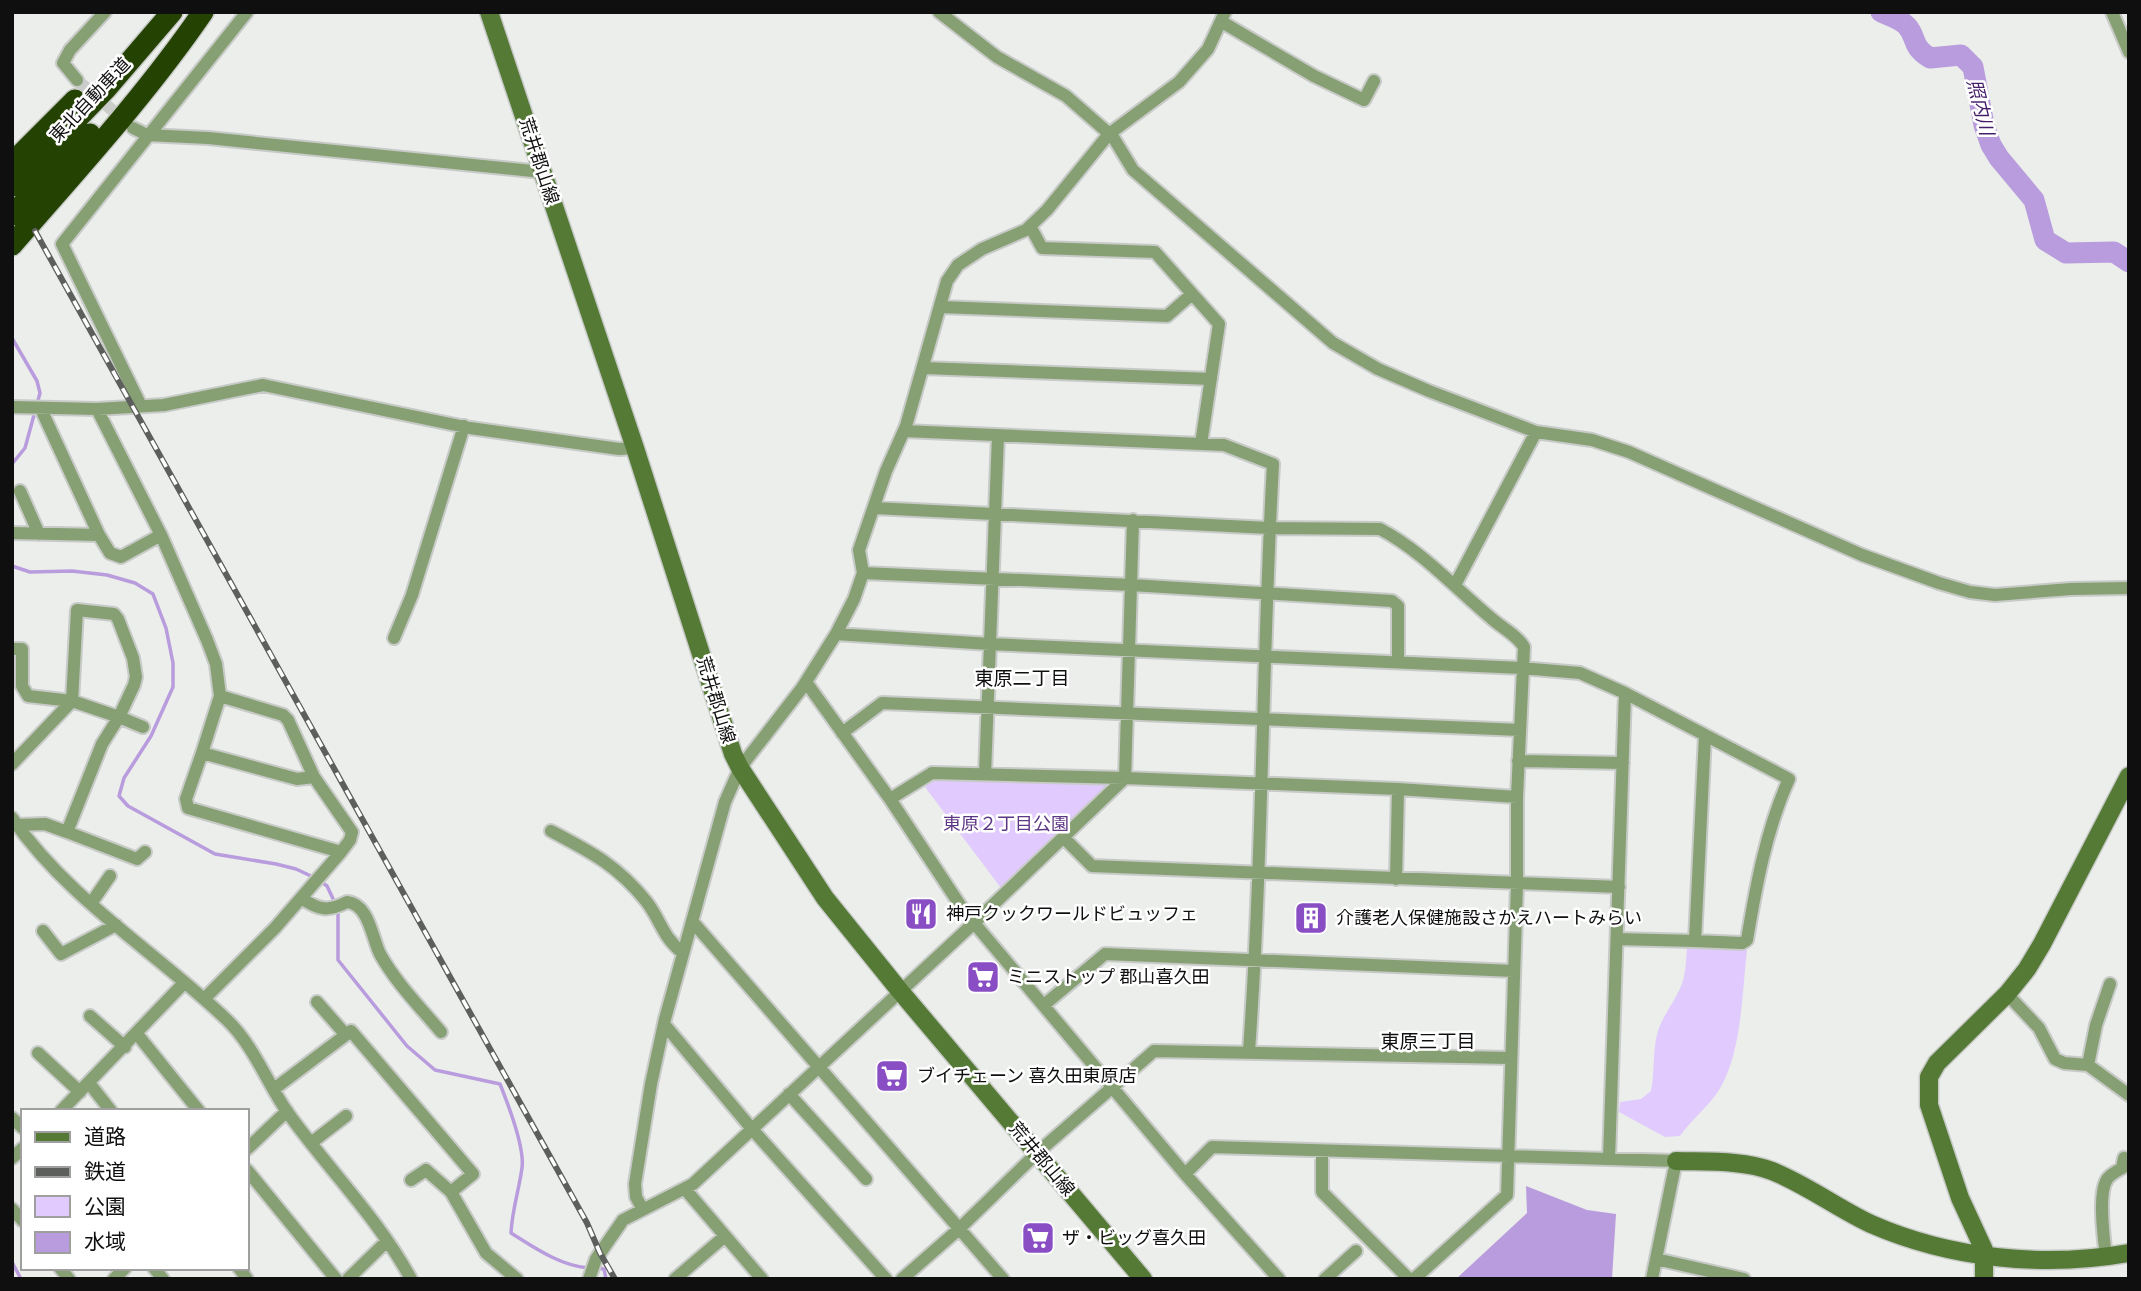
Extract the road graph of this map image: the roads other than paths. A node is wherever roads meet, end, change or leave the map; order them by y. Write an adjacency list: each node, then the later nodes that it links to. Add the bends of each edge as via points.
1 (105, 12): 11 (street, via 63,63)
2 (159, 12): 16 (highway)
3 (172, 12): 18 (highway, 東北自動車道, via 106,89)
4 (200, 12): 19 (highway, 東北自動車道); 21 (highway, via 180,46 129,109)
5 (247, 12): 15 (street)
6 (489, 12): 17 (main road, 荒井郡山線)
7 (939, 12): 14 (street, via 997,57 1066,96)
8 (2112, 12): 10 (street)
9 (1224, 17): 12 (street, via 1314,76 1364,100); 14 (street, via 1208,49 1179,82)
10 (2129, 52)
11 (77, 80)
12 (1374, 81)
13 (133, 128): 15 (street)
14 (1109, 134): 20 (street); 32 (street, via 1133,170 1333,343 1398,378)
15 (147, 135): 17 (street); 26 (street, via 62,244)
16 (12, 163)
17 (542, 172): 35 (main road, 荒井郡山線)
18 (12, 186)
19 (12, 215)
20 (1030, 226): 22 (street, via 1042,248 1155,252); 23 (street, via 958,265 947,281)
21 (12, 244)
22 (1192, 293): 23 (street, via 1167,316); 25 (street, via 1219,324)
23 (941, 307): 24 (street)
24 (924, 368): 25 (street); 31 (street)
25 (1211, 379): 34 (street)
26 (141, 406): 29 (street); 30 (street, via 181,404 263,386)
27 (12, 407): 28 (street)
28 (41, 410): 29 (street); 43 (street)
29 (97, 410): 44 (street)
30 (464, 426): 35 (street); 52 (street, via 412,595)
31 (904, 431): 33 (street); 37 (street)
32 (1536, 432): 48 (street); 49 (street, via 1592,440 1629,452 1862,555 1970,592 2003,595)
33 (998, 436): 34 (street); 38 (street)
34 (1201, 444): 40 (street, via 1224,445 1273,464)
35 (635, 448): 75 (main road, 荒井郡山線)
36 (20, 491): 42 (street)
37 (874, 508): 38 (street); 45 (street, via 859,550)
38 (995, 513): 39 (street); 46 (street)
39 (1133, 520): 40 (street); 47 (street)
40 (1269, 528): 48 (street, via 1380,529); 50 (street)
41 (12, 533): 42 (street)
42 (39, 534): 43 (street)
43 (99, 535): 44 (street, via 110,553 120,557)
44 (161, 535): 61 (street, via 212,654)
45 (863, 573): 46 (street); 51 (street)
46 (993, 578): 47 (street); 53 (street)
47 (1131, 585): 50 (street); 54 (street)
48 (1455, 585): 58 (street, via 1520,640)
49 (2129, 588)
50 (1267, 593): 56 (street); 57 (street, via 1395,601)
51 (836, 634): 53 (street); 59 (street)
52 (394, 638)
53 (990, 643): 54 (street); 63 (street)
54 (1129, 648): 56 (street); 64 (street)
55 (12, 649): 62 (street, via 22,649 25,694)
56 (1264, 655): 57 (street); 66 (street)
57 (1398, 662): 58 (street)
58 (1522, 668): 60 (street, via 1580,673); 68 (street)
59 (806, 681): 69 (street); 75 (street)
60 (1625, 693): 70 (street); 73 (street)
61 (220, 696): 71 (street); 78 (street, via 283,715)
62 (72, 701): 65 (street); 65 (street, via 77,610 114,614 136,677); 74 (street)
63 (988, 707): 64 (street); 69 (street, via 882,703); 76 (street)
64 (1126, 713): 66 (street); 79 (street)
65 (119, 716): 67 (street); 86 (street, via 102,744)
66 (1263, 718): 68 (street); 80 (street)
67 (143, 727)
68 (1520, 730): 72 (street)
69 (842, 733): 83 (street)
70 (1705, 735): 102 (street); 102 (street, via 1789,779 1766,845 1747,940)
71 (202, 753): 78 (street, via 297,779); 89 (street, via 186,799 188,808)
72 (1518, 761): 73 (street); 82 (street)
73 (1623, 763): 94 (street)
74 (12, 764)
75 (740, 768): 97 (street, via 725,802); 108 (main road, 荒井郡山線, via 817,887)
76 (985, 774): 79 (street); 83 (street, via 932,773)
77 (2129, 776): 109 (main road, via 2042,944)
78 (314, 778): 89 (street, via 352,832)
79 (1125, 778): 80 (street); 87 (street)
80 (1261, 783): 81 (street); 90 (street)
81 (1398, 789): 82 (street); 92 (street)
82 (1517, 797): 93 (street)
83 (890, 799): 98 (street)
84 (15, 821): 86 (street); 96 (street, via 69,886)
85 (551, 831): 103 (street, via 621,873 648,903 671,944)
86 (67, 832): 88 (street, via 137,859)
87 (1064, 838): 90 (street, via 1092,866); 98 (street)
88 (145, 852)
89 (341, 852): 95 (street)
90 (1258, 873): 92 (street); 104 (street)
91 (110, 876): 96 (street)
92 (1396, 879): 93 (street)
93 (1517, 884): 94 (street); 105 (street)
94 (1619, 887): 101 (street)
95 (301, 898): 110 (street); 115 (street, via 319,909 334,909 347,902 357,905 382,957)
96 (92, 902): 99 (street)
97 (692, 921): 103 (street); 123 (street)
98 (974, 923): 108 (street); 112 (street)
99 (116, 925): 100 (street, via 61,954); 106 (street)
100 (43, 931)
101 (1617, 939): 102 (street); 141 (street)
102 (1695, 941)
103 (683, 953): 114 (street)
104 (1255, 960): 105 (street); 112 (street, via 1105,954); 119 (street)
105 (1514, 971): 121 (street)
106 (184, 983): 110 (street); 116 (street)
107 (2110, 985): 122 (street)
108 (900, 991): 123 (street); 138 (main road, 荒井郡山線)
109 (2007, 994): 122 (street, via 2039,1028 2055,1059); 155 (main road, via 1937,1063 1927,1087 1928,1105)
110 (204, 999): 126 (street, via 241,1035)
111 (317, 1002): 117 (street)
112 (1044, 1005): 124 (street)
113 (90, 1016): 118 (street)
114 (664, 1024): 134 (street); 149 (street, via 637,1169 636,1194)
115 (441, 1032)
116 (137, 1034): 118 (street); 131 (street)
117 (346, 1035): 126 (street); 148 (street, via 351,1031 473,1174)
118 (125, 1047): 125 (street)
119 (1248, 1051): 121 (street); 124 (street, via 1154,1051)
120 (38, 1053): 125 (street)
121 (1511, 1058): 139 (street)
122 (2088, 1065): 128 (street)
123 (819, 1066): 127 (street); 150 (street)
124 (1112, 1085): 138 (street); 144 (street)
125 (84, 1088): 129 (street); 130 (street)
126 (274, 1089): 132 (street)
127 (789, 1094): 134 (street); 145 (street)
128 (2129, 1095)
129 (63, 1109)
130 (109, 1109)
131 (197, 1109)
132 (287, 1111): 135 (street); 136 (street)
133 (346, 1116): 135 (street)
134 (752, 1129): 147 (street); 166 (street)
135 (311, 1143): 152 (street)
136 (248, 1148)
137 (1322, 1151): 139 (street); 144 (street, via 1212,1147); 172 (street, via 1322,1192)
138 (1037, 1153): 150 (street); 169 (main road, 荒井郡山線)
139 (1507, 1155): 141 (street); 172 (street, via 1507,1195)
140 (2124, 1158): 156 (street, via 2122,1168 2105,1184)
141 (1609, 1159): 142 (street)
142 (1676, 1160): 155 (main road, via 1770,1170 1886,1229); 157 (street)
143 (248, 1171): 159 (street)
144 (1185, 1174): 170 (street)
145 (866, 1179)
146 (411, 1180): 148 (street, via 426,1170)
147 (685, 1189): 149 (street); 151 (street)
148 (452, 1192): 162 (street, via 486,1253)
149 (642, 1209): 163 (street, via 623,1220 596,1258)
150 (959, 1229): 167 (street); 168 (street)
151 (725, 1236): 164 (street); 165 (street)
152 (387, 1241): 160 (street); 161 (street)
153 (1356, 1251): 171 (street)
154 (2129, 1253): 156 (main road)
155 (1984, 1254): 156 (main road, via 2036,1261); 174 (main road)
156 (2106, 1257)
157 (1656, 1259): 158 (street); 173 (street)
158 (1739, 1278)
159 (336, 1279)
160 (348, 1279)
161 (411, 1279)
162 (517, 1279)
163 (589, 1279)
164 (675, 1279)
165 (762, 1279)
166 (886, 1279)
167 (902, 1279)
168 (1003, 1279)
169 (1143, 1279)
170 (1279, 1279)
171 (1325, 1279)
172 (1412, 1279)
173 (1652, 1279)
174 (1984, 1279)

